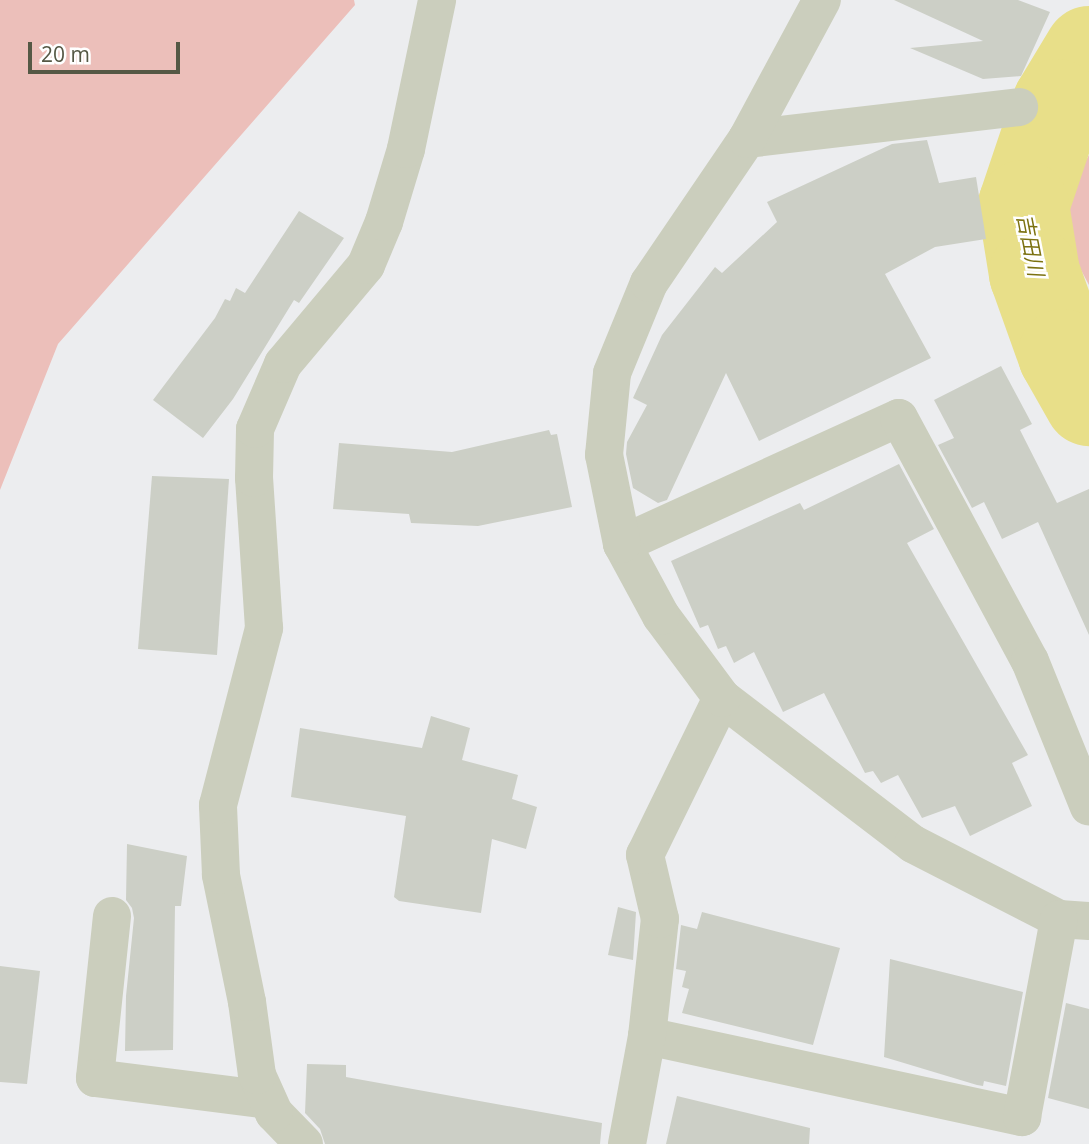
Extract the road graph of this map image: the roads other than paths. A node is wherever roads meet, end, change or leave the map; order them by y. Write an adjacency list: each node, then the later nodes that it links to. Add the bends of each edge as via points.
1 (437, 0): 11 (street, via 406,149 366,265 283,363 255,429 264,628 218,805 220,875 257,1074)
2 (822, 0): 4 (street)
3 (1019, 107): 4 (street)
4 (747, 139): 5 (street, via 649,283 612,373 604,455)
5 (622, 544): 6 (street, via 661,616); 7 (street, via 899,418 1030,661)
6 (722, 698): 9 (street, via 913,844); 10 (street, via 645,855 660,919)
7 (1089, 807)
8 (112, 916): 11 (street, via 95,1078)
9 (1074, 920): 10 (street, via 1022,1116)
10 (647, 1036): 13 (street)
11 (268, 1100): 12 (street, via 274,1113)
12 (304, 1144)
13 (627, 1144)

